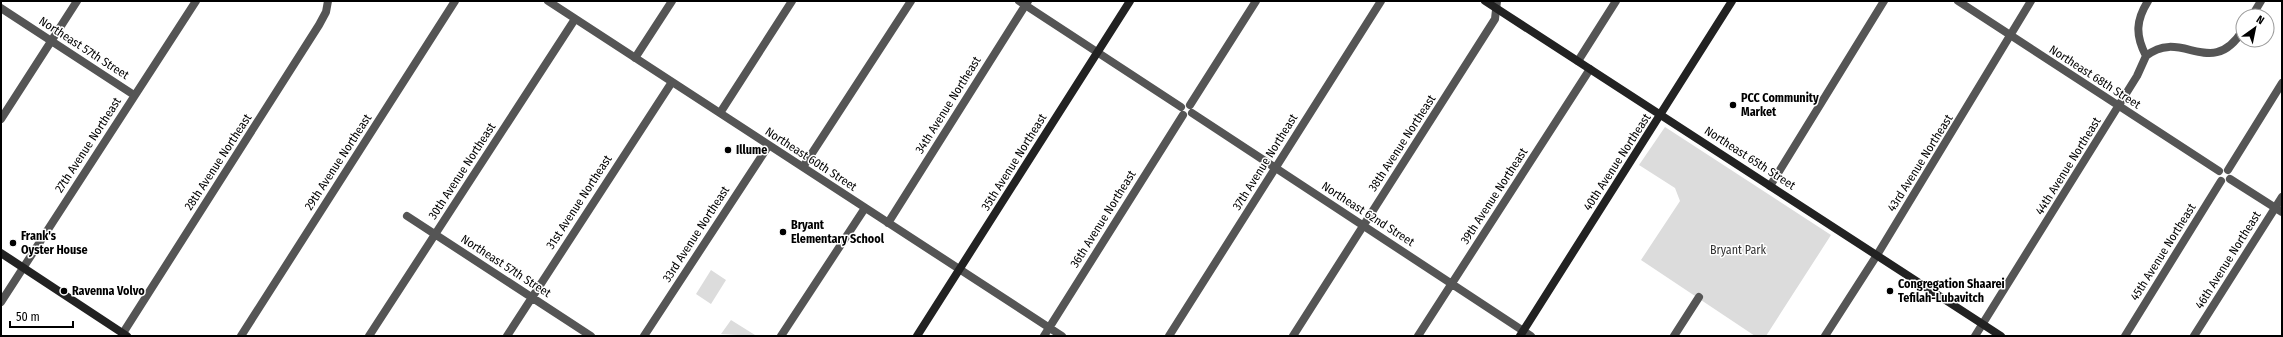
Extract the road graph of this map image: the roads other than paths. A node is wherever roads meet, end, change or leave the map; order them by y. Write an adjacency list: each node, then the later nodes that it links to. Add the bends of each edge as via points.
1 (77, 1): 24 (street)
2 (196, 1): 33 (street, 27th Avenue Northeast)
3 (328, 1): 68 (street, 28th Avenue Northeast, via 319,25)
4 (455, 1): 69 (street, 29th Avenue Northeast)
5 (672, 1): 28 (street)
6 (792, 1): 37 (street)
7 (911, 1): 43 (street)
8 (1130, 1): 26 (main road, 35th Avenue Northeast)
9 (1256, 1): 34 (street)
10 (1381, 1): 44 (street, 37th Avenue Northeast)
11 (1485, 1): 20 (main road, Northeast 65th Street)
12 (1616, 1): 29 (street)
13 (1732, 1): 40 (main road, 40th Avenue Northeast)
14 (1884, 1): 49 (street)
15 (1958, 1): 23 (street, Northeast 68th Street)
16 (2031, 1): 23 (street, 43rd Avenue Northeast)
17 (2148, 1): 27 (street, via 2138,20 2139,40)
18 (551, 2): 22 (street, Northeast 60th Street)
19 (1024, 2): 26 (street); 54 (street, 34th Avenue Northeast)
20 (1497, 5): 29 (main road, Northeast 65th Street); 55 (street, 38th Avenue Northeast, via 1495,19)
21 (1, 8): 24 (street, Northeast 57th Street)
22 (575, 19): 28 (street, Northeast 60th Street); 56 (street, 30th Avenue Northeast)
23 (2011, 35): 36 (street, Northeast 68th Street); 58 (street, 43rd Avenue Northeast)
24 (51, 41): 33 (street, Northeast 57th Street); 41 (street)
25 (2235, 42): 27 (street, via 2221,52 2169,47 2155,49)
26 (1098, 51): 35 (street); 60 (main road, 35th Avenue Northeast)
27 (2146, 56): 36 (street, 44th Avenue Northeast)
28 (635, 58): 31 (street, Northeast 60th Street)
29 (1578, 61): 30 (main road, Northeast 65th Street)
30 (1590, 69): 40 (main road, Northeast 65th Street); 61 (street, 39th Avenue Northeast)
31 (672, 82): 37 (street, Northeast 60th Street); 62 (street, 31st Avenue Northeast)
32 (2282, 83): 45 (street)
33 (134, 95): 59 (street, 27th Avenue Northeast)
34 (1190, 104): 35 (street); 38 (street)
35 (1181, 106): 39 (street, via 1180,111)
36 (2118, 107): 46 (street, Northeast 68th Street); 65 (street, 44th Avenue Northeast)
37 (720, 113): 42 (street, Northeast 60th Street)
38 (1192, 114): 39 (street); 44 (street, Northeast 62nd Street)
39 (1183, 115): 66 (street, 36th Avenue Northeast)
40 (1661, 115): 49 (main road, Northeast 65th Street); 67 (main road, 40th Avenue Northeast)
41 (1, 119)
42 (768, 145): 43 (street, Northeast 60th Street); 73 (street, 33rd Avenue Northeast)
43 (803, 167): 51 (street, Northeast 60th Street)
44 (1276, 169): 55 (street, Northeast 62nd Street); 78 (street, 37th Avenue Northeast)
45 (2228, 170): 46 (street, via 2223,169); 47 (street, via 2231,174)
46 (2219, 172): 48 (street, via 2218,177)
47 (2230, 179): 48 (street); 52 (street)
48 (2221, 181): 86 (street, 45th Avenue Northeast)
49 (1770, 186): 58 (main road, Northeast 65th Street)
50 (2282, 197): 52 (street, 46th Avenue Northeast)
51 (865, 208): 54 (street, Northeast 60th Street); 74 (street)
52 (2279, 210): 87 (street, 46th Avenue Northeast)
53 (407, 216): 56 (street, Northeast 57th Street)
54 (888, 223): 60 (street, Northeast 60th Street)
55 (1363, 225): 61 (street, Northeast 62nd Street); 79 (street, 38th Avenue Northeast)
56 (435, 234): 62 (street, Northeast 57th Street); 70 (street, 30th Avenue Northeast)
57 (1, 253): 59 (main road)
58 (1877, 255): 65 (main road, Northeast 65th Street); 83 (street, 43rd Avenue Northeast)
59 (23, 268): 64 (street, 27th Avenue Northeast); 68 (main road)
60 (960, 270): 66 (street, Northeast 60th Street); 75 (main road, 35th Avenue Northeast)
61 (1452, 284): 67 (street, Northeast 62nd Street); 80 (street, 39th Avenue Northeast)
62 (532, 297): 71 (street, 31st Avenue Northeast); 72 (street, Northeast 57th Street)
63 (1699, 297): 82 (street)
64 (1, 302)
65 (1982, 324): 84 (street, 44th Avenue Northeast); 85 (main road, Northeast 65th Street)
66 (1049, 328): 76 (street, 36th Avenue Northeast); 77 (street, Northeast 60th Street)
67 (1522, 333): 81 (street, Northeast 62nd Street)
68 (125, 335)
69 (241, 336)
70 (369, 336)
71 (506, 336)
72 (591, 336)
73 (644, 336)
74 (781, 336)
75 (917, 336)
76 (1044, 336)
77 (1062, 336)
78 (1169, 336)
79 (1293, 336)
80 (1418, 336)
81 (1531, 336)
82 (1674, 336)
83 (1825, 336)
84 (1975, 336)
85 (2001, 336)
86 (2125, 336)
87 (2194, 336)

